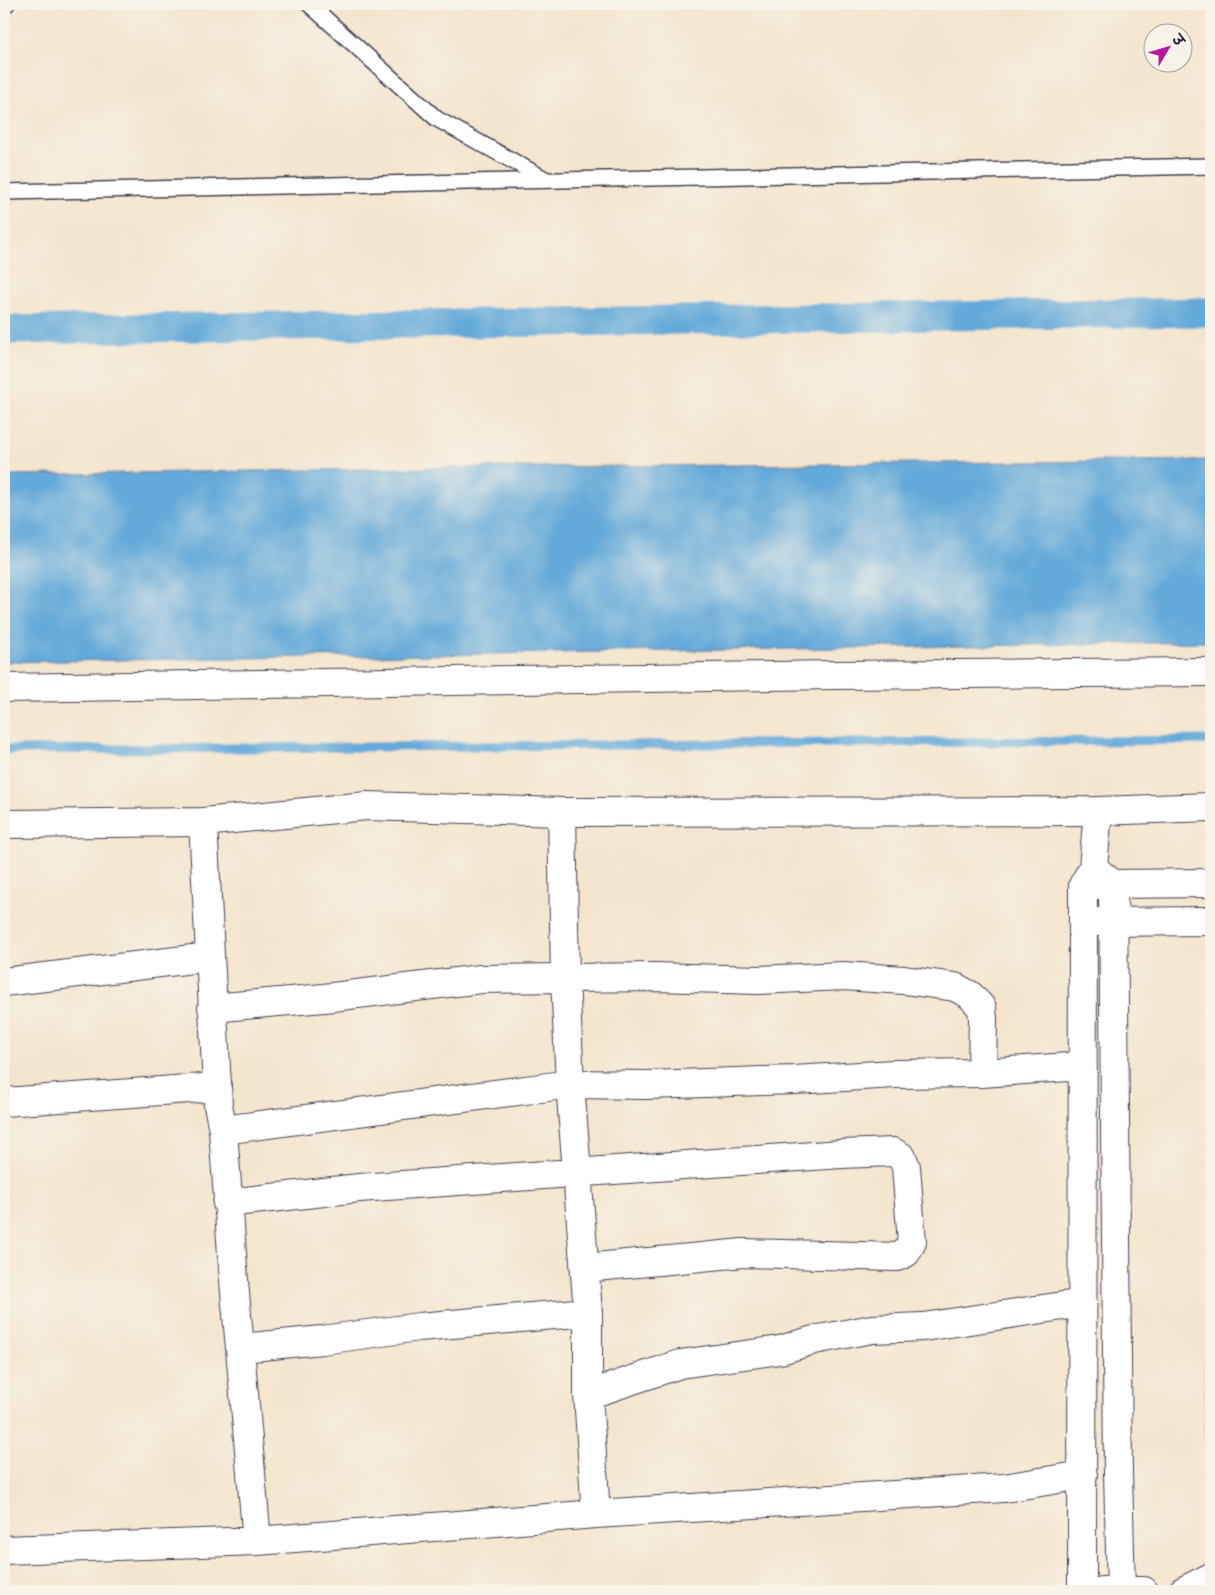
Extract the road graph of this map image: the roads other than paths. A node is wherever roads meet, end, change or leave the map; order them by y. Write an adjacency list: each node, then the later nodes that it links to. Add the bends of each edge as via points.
1 (4, 4): 2 (lane)
2 (8, 4)
3 (309, 4): 5 (lane, via 437,119)
4 (1211, 166): 5 (lane)
5 (548, 180): 6 (lane)
6 (4, 192)
7 (1211, 672): 8 (street)
8 (4, 688)
9 (1211, 807): 10 (street)
10 (1098, 811): 11 (street); 14 (street)
11 (562, 812): 12 (street, via 367,806); 20 (street)
12 (202, 822): 13 (street); 19 (street)
13 (4, 824)
14 (1096, 879): 15 (street); 17 (street); 18 (street)
15 (1211, 883)
16 (1211, 921): 18 (street)
17 (1083, 922): 18 (street); 23 (street)
18 (1113, 922): 42 (street, via 1117,1463)
19 (209, 957): 21 (street); 22 (street)
20 (565, 978): 22 (street, via 481,979); 24 (street, via 759,980 843,976 904,980 955,988 970,995 982,1008); 25 (street)
21 (4, 982)
22 (212, 1008): 26 (street)
23 (1083, 1066): 24 (street); 32 (street)
24 (982, 1073): 25 (street, via 648,1085)
25 (570, 1084): 28 (street); 29 (street)
26 (217, 1087): 27 (street); 28 (street)
27 (4, 1102)
28 (223, 1130): 30 (street)
29 (576, 1173): 30 (street, via 359,1188); 31 (street); 31 (street, via 893,1152 902,1157 906,1167 912,1242 906,1253 897,1257 743,1253)
30 (228, 1203): 34 (street)
31 (585, 1268): 33 (street)
32 (1083, 1303): 35 (street, via 924,1327 872,1329 780,1350 680,1364); 36 (street)
33 (588, 1312): 34 (street); 35 (street)
34 (241, 1348): 38 (street)
35 (588, 1395): 37 (street)
36 (1083, 1474): 37 (street, via 1004,1488); 41 (street)
37 (596, 1514): 38 (street)
38 (257, 1541): 39 (street)
39 (4, 1550)
40 (1211, 1577): 43 (street)
41 (1082, 1591)
42 (1122, 1591)
43 (1183, 1591)

